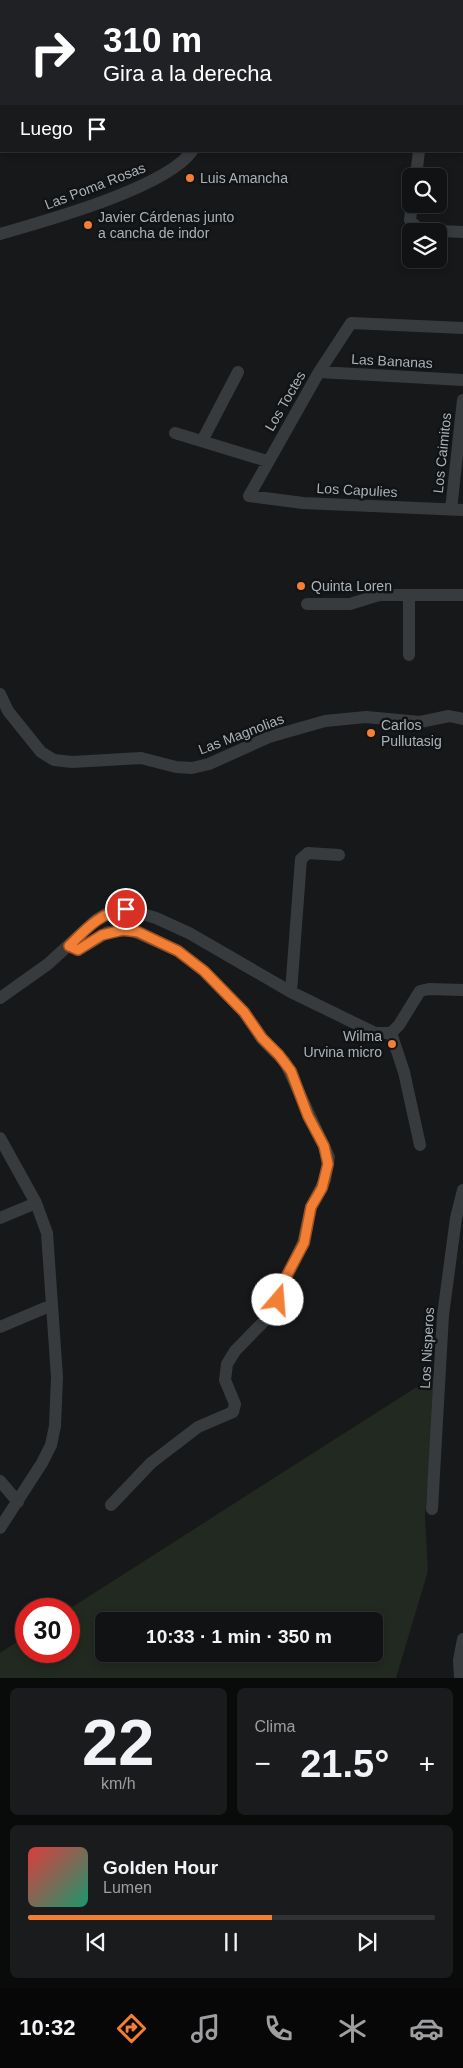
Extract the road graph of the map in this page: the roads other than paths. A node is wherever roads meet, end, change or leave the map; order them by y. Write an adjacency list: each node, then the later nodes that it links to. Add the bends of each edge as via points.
1 (191, 152): 6 (street, Las Poma Rosas, via 170,171 142,186 62,216)
2 (419, 152): 3 (street)
3 (417, 168)
4 (411, 213): 5 (street, via 410,220 419,230)
5 (463, 232)
6 (0, 234)
7 (463, 328): 9 (street, Los Toctes, via 351,323)
8 (238, 372): 13 (street)
9 (319, 372): 10 (street, Las Bananas); 14 (street, Los Toctes)
10 (463, 380)
11 (463, 400): 16 (street, Los Caimitos)
12 (174, 433): 13 (street)
13 (202, 441): 14 (street)
14 (267, 461): 15 (street, Los Toctes)
15 (249, 496): 16 (street, Los Capulies, via 303,503)
16 (457, 510)
17 (409, 595): 18 (street); 19 (street, via 379,595 350,604); 20 (street)
18 (463, 595)
19 (306, 604)
20 (409, 655)
21 (0, 694): 22 (street, Las Magnolias, via 8,711 41,752 54,760 72,762 142,758 192,768 209,764 269,737 326,720 366,717 420,722 449,716)
22 (463, 719)
23 (339, 855): 26 (street, via 308,853 301,859)
24 (69, 946): 26 (street, via 96,920 111,911 126,909 189,933); 27 (street); 38 (street, via 78,950 108,932 131,930 166,944 191,960 244,1012 262,1038 285,1062 328,1157 325,1180 311,1207 304,1243 282,1286 277,1305 227,1364 225,1380 235,1404 233,1412 198,1427 151,1464)
25 (463, 990): 28 (street, via 420,991)
26 (291, 992): 28 (street, via 375,1033)
27 (0, 998)
28 (392, 1033): 30 (street)
29 (0, 1138): 32 (street)
30 (420, 1145)
31 (463, 1190): 39 (street, Los Nisperos, via 443,1315)
32 (36, 1203): 33 (street); 34 (street, via 47,1233)
33 (0, 1218)
34 (52, 1305): 35 (street); 37 (street, via 57,1377 55,1426 51,1445)
35 (0, 1327)
36 (0, 1481): 37 (street)
37 (18, 1502): 40 (street)
38 (110, 1505)
39 (432, 1509)
40 (0, 1528)
41 (463, 1639): 42 (street)
42 (460, 1678)

